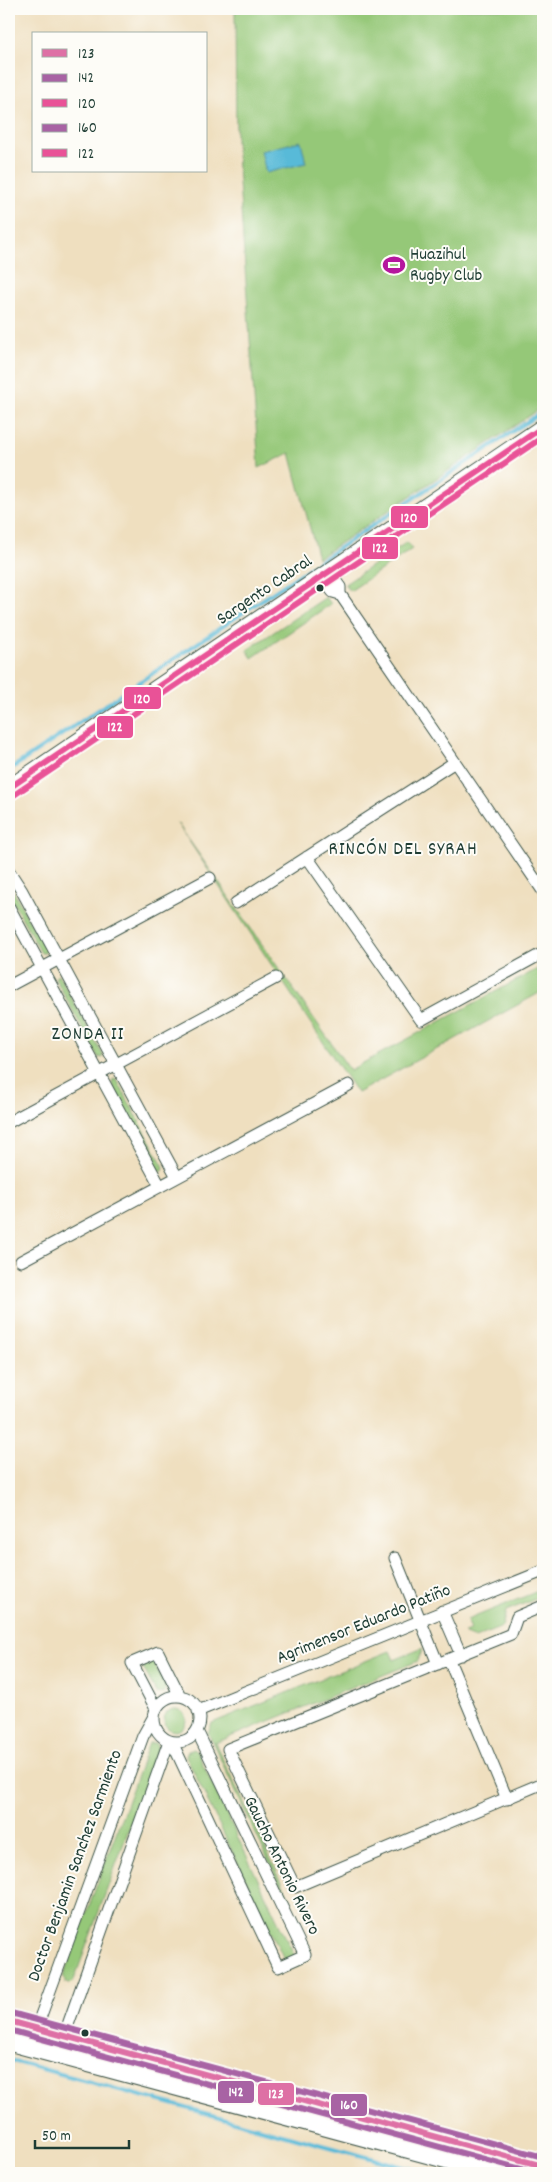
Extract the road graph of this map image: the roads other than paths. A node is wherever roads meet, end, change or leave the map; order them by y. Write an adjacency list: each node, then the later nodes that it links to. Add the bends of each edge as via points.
1 (543, 427): 2 (main road, Sargento Cabral)
2 (325, 574): 3 (street, via 340,587 340,594); 4 (main road, Sargento Cabral)
3 (454, 762): 5 (street); 8 (street)
4 (9, 788)
5 (307, 857): 9 (street); 11 (street, via 421,1020)
6 (9, 871): 12 (street)
7 (210, 878): 12 (street)
8 (543, 891)
9 (236, 903)
10 (9, 907): 13 (street)
11 (543, 953)
12 (59, 959): 13 (street); 16 (street)
13 (42, 968): 15 (street); 17 (street)
14 (276, 978): 16 (street)
15 (9, 986)
16 (116, 1064): 17 (street); 20 (street)
17 (99, 1073): 19 (street); 21 (street)
18 (349, 1085): 20 (street)
19 (9, 1122)
20 (177, 1177): 21 (street)
21 (160, 1186): 22 (street)
22 (21, 1261)
23 (395, 1558): 27 (street)
24 (543, 1571): 26 (street, Agrimensor Eduardo Patiño)
25 (543, 1606): 28 (street, via 517,1617 511,1634)
26 (442, 1612): 27 (street, Agrimensor Eduardo Patiño); 28 (street)
27 (420, 1620): 29 (street); 31 (street, Agrimensor Eduardo Patiño)
28 (461, 1655): 29 (street)
29 (443, 1662): 36 (street); 36 (street, via 228,1749 295,1887)
30 (180, 1696): 31 (street, via 194,1703); 32 (street, via 162,1701); 32 (street, via 158,1652 132,1663)
31 (198, 1711): 33 (street, via 200,1724)
32 (155, 1713): 34 (street, via 157,1732); 38 (street, Doctor Benjamin Sanchez Sarmiento, via 143,1736)
33 (197, 1731): 34 (street, via 186,1740); 34 (street, Gaucho Antonio Rivero, via 305,1955 278,1967)
34 (171, 1742): 39 (street)
35 (543, 1783): 36 (street)
36 (507, 1799)
37 (9, 2021): 38 (main road)
38 (36, 2029): 39 (main road)
39 (64, 2036): 41 (main road)
40 (9, 2041): 41 (main road)
41 (374, 2130): 42 (main road); 43 (main road)
42 (543, 2166)
43 (500, 2173)

